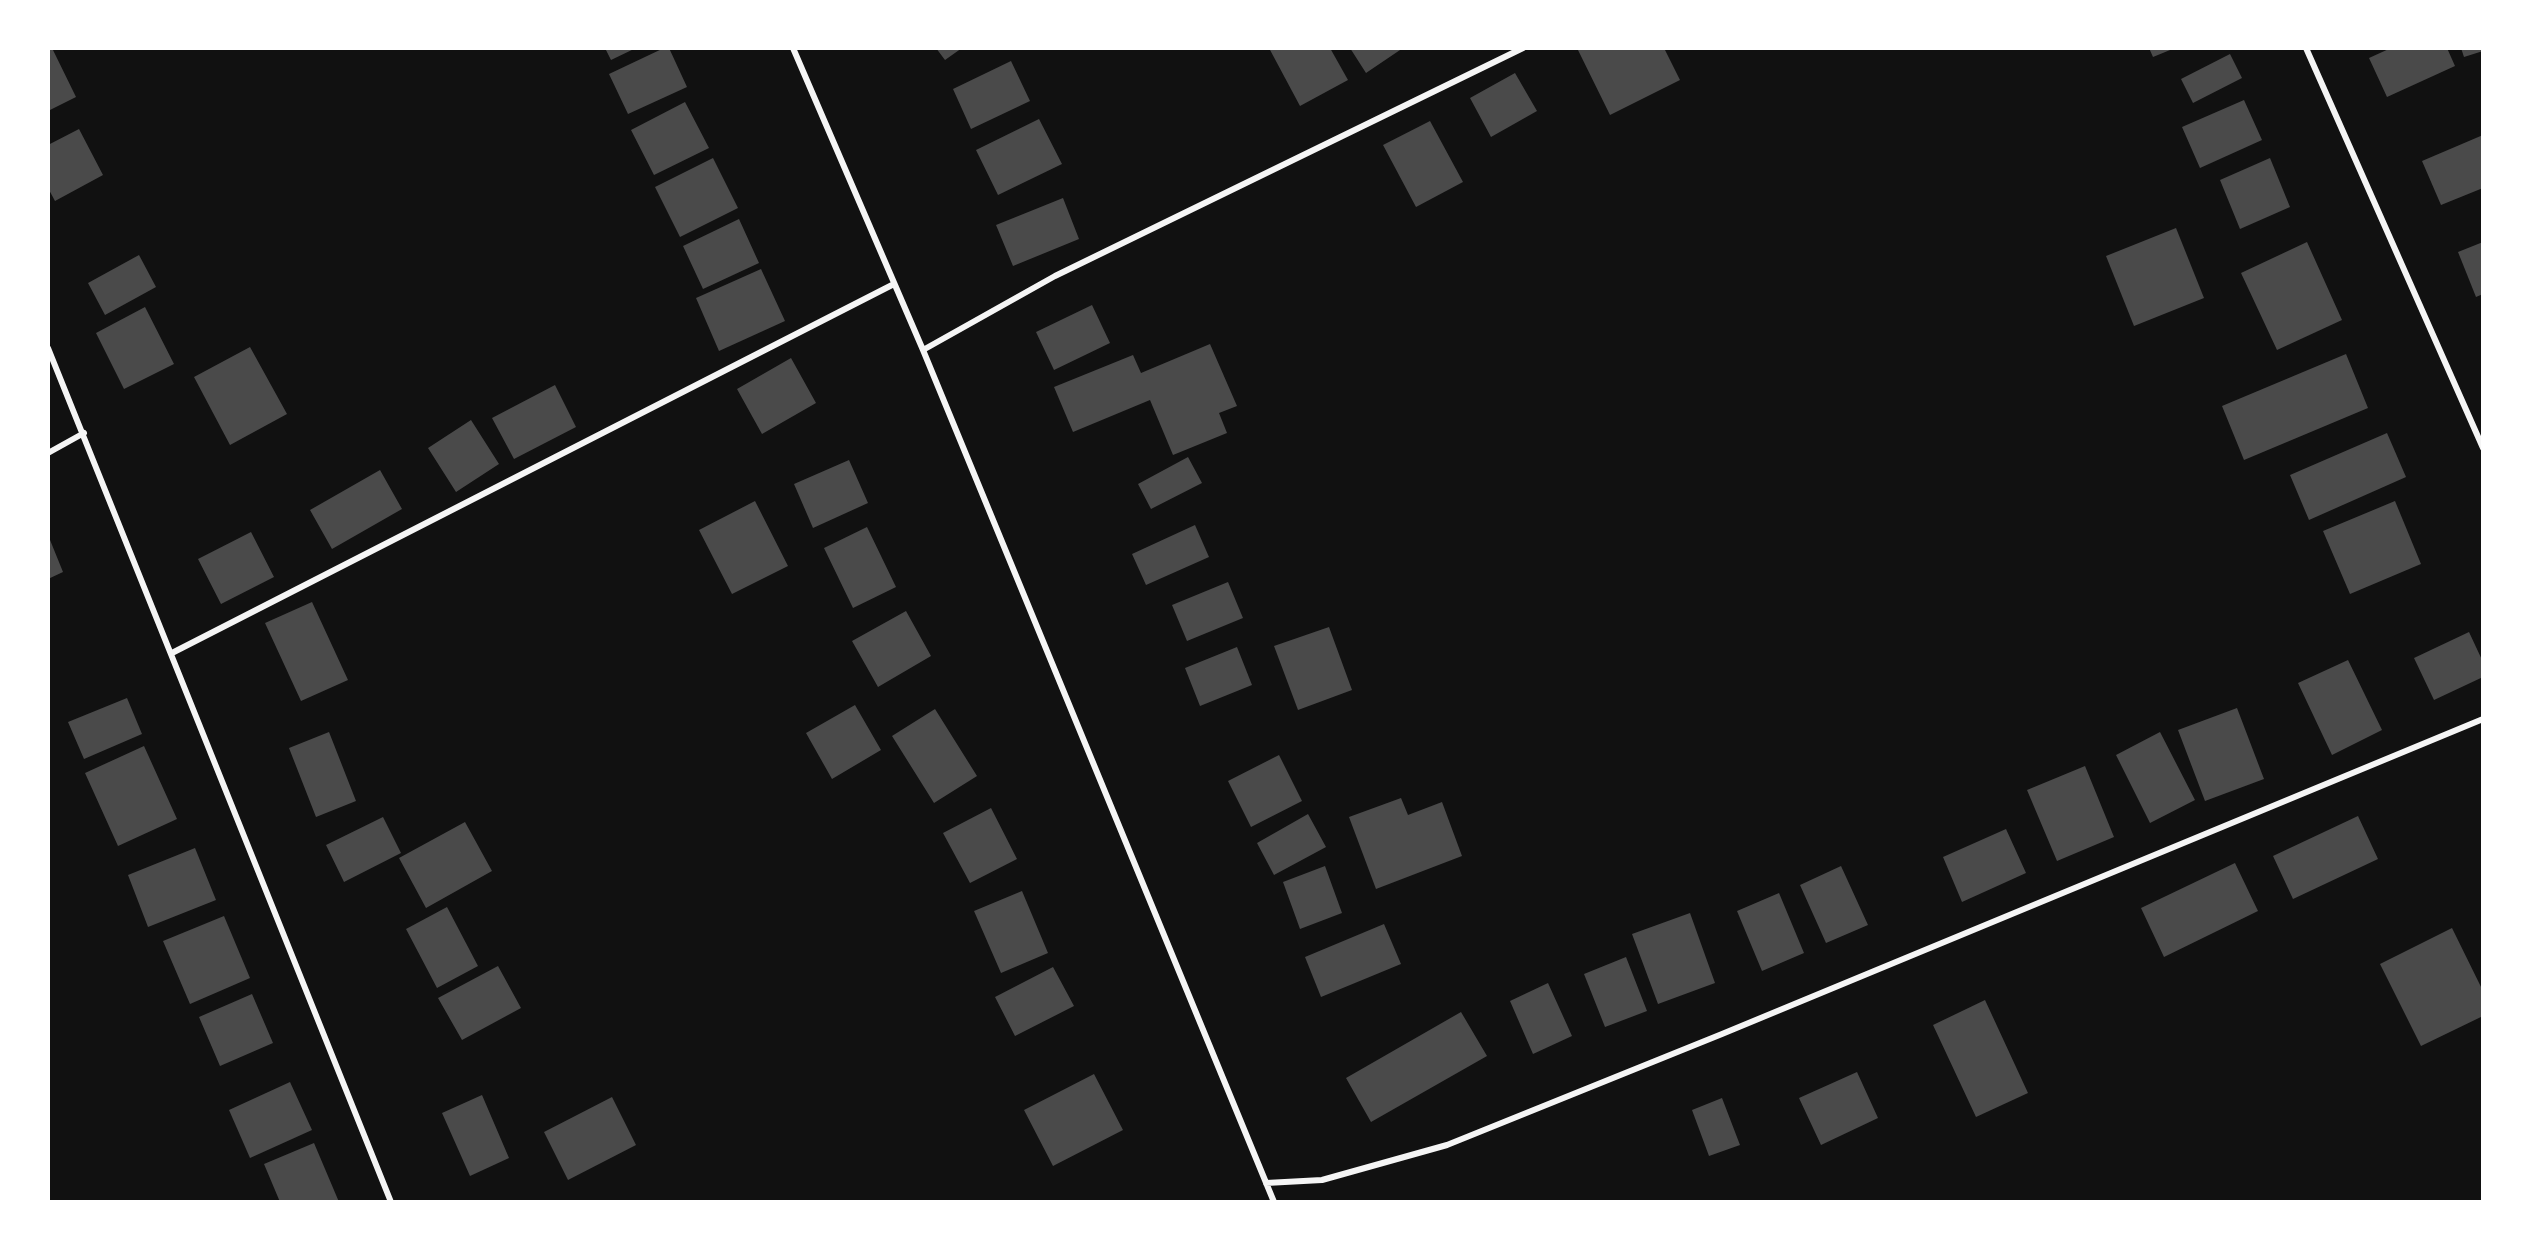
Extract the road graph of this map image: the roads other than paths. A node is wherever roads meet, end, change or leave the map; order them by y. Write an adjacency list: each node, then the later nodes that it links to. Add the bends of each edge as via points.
1 (793, 48): 4 (street)
2 (1524, 48): 6 (street, via 1055,276)
3 (2306, 48): 8 (street)
4 (894, 284): 6 (street); 10 (street)
5 (48, 348): 7 (street)
6 (923, 350): 12 (street)
7 (84, 433): 9 (street); 10 (street)
8 (2483, 448)
9 (48, 453)
10 (172, 653): 13 (street)
11 (2483, 719): 12 (street, via 1447,1145 1322,1180)
12 (1266, 1183): 14 (street)
13 (391, 1202)
14 (1274, 1202)

